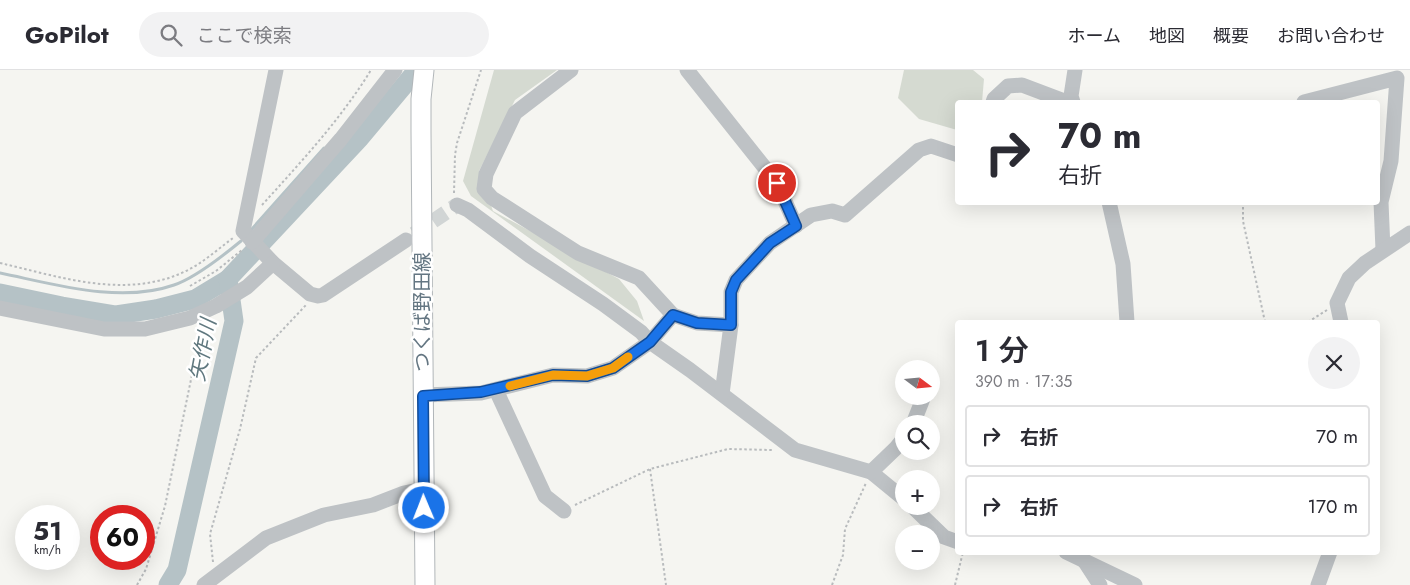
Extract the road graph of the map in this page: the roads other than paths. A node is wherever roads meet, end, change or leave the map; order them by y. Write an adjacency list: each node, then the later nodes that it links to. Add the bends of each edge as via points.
1 (276, 70): 15 (street)
2 (395, 70): 15 (street, via 342,139)
3 (424, 70): 28 (main road, つくば野田線, via 421,99)
4 (572, 70): 21 (street, via 515,114 486,174 484,189 492,198 578,253 639,278)
5 (687, 70): 14 (street, via 777,183)
6 (1075, 70): 9 (street)
7 (994, 100): 8 (street, via 1008,86 1022,85)
8 (1061, 100)
9 (1073, 100)
10 (1312, 100): 18 (street, via 1397,78 1391,161 1381,202)
11 (955, 154): 14 (street, via 931,146 919,150 845,215 832,211 811,215)
12 (457, 205): 25 (street, via 603,304)
13 (1110, 205): 22 (street, via 1122,264)
14 (796, 226): 24 (street, via 770,243 736,280 731,292)
15 (249, 233): 19 (street)
16 (1410, 233): 18 (street)
17 (406, 240): 19 (street, via 323,295 310,294)
18 (1383, 250): 23 (street, via 1349,278 1337,303)
19 (271, 260): 20 (street, via 242,290 216,306 201,314 154,327 104,329)
20 (0, 308)
21 (673, 315): 24 (street, via 697,323); 25 (street)
22 (1127, 320)
23 (1341, 320)
24 (731, 325): 27 (street)
25 (650, 342): 26 (street, via 613,368 587,376 553,375); 27 (street)
26 (496, 390): 28 (street); 33 (street, via 545,496)
27 (722, 394): 30 (street, via 795,450)
28 (423, 396): 31 (main road, つくば野田線)
29 (895, 449): 30 (street)
30 (871, 472): 32 (street)
31 (423, 489): 39 (street, via 373,505 324,514 266,538); 40 (main road, つくば野田線)
32 (895, 491)
33 (564, 511)
34 (921, 515): 35 (street, via 944,537)
35 (955, 541)
36 (1072, 555): 38 (street)
37 (1329, 555): 43 (street)
38 (1084, 561): 41 (street); 42 (street)
39 (209, 581)
40 (425, 585)
41 (1100, 585)
42 (1135, 585)
43 (1318, 585)

